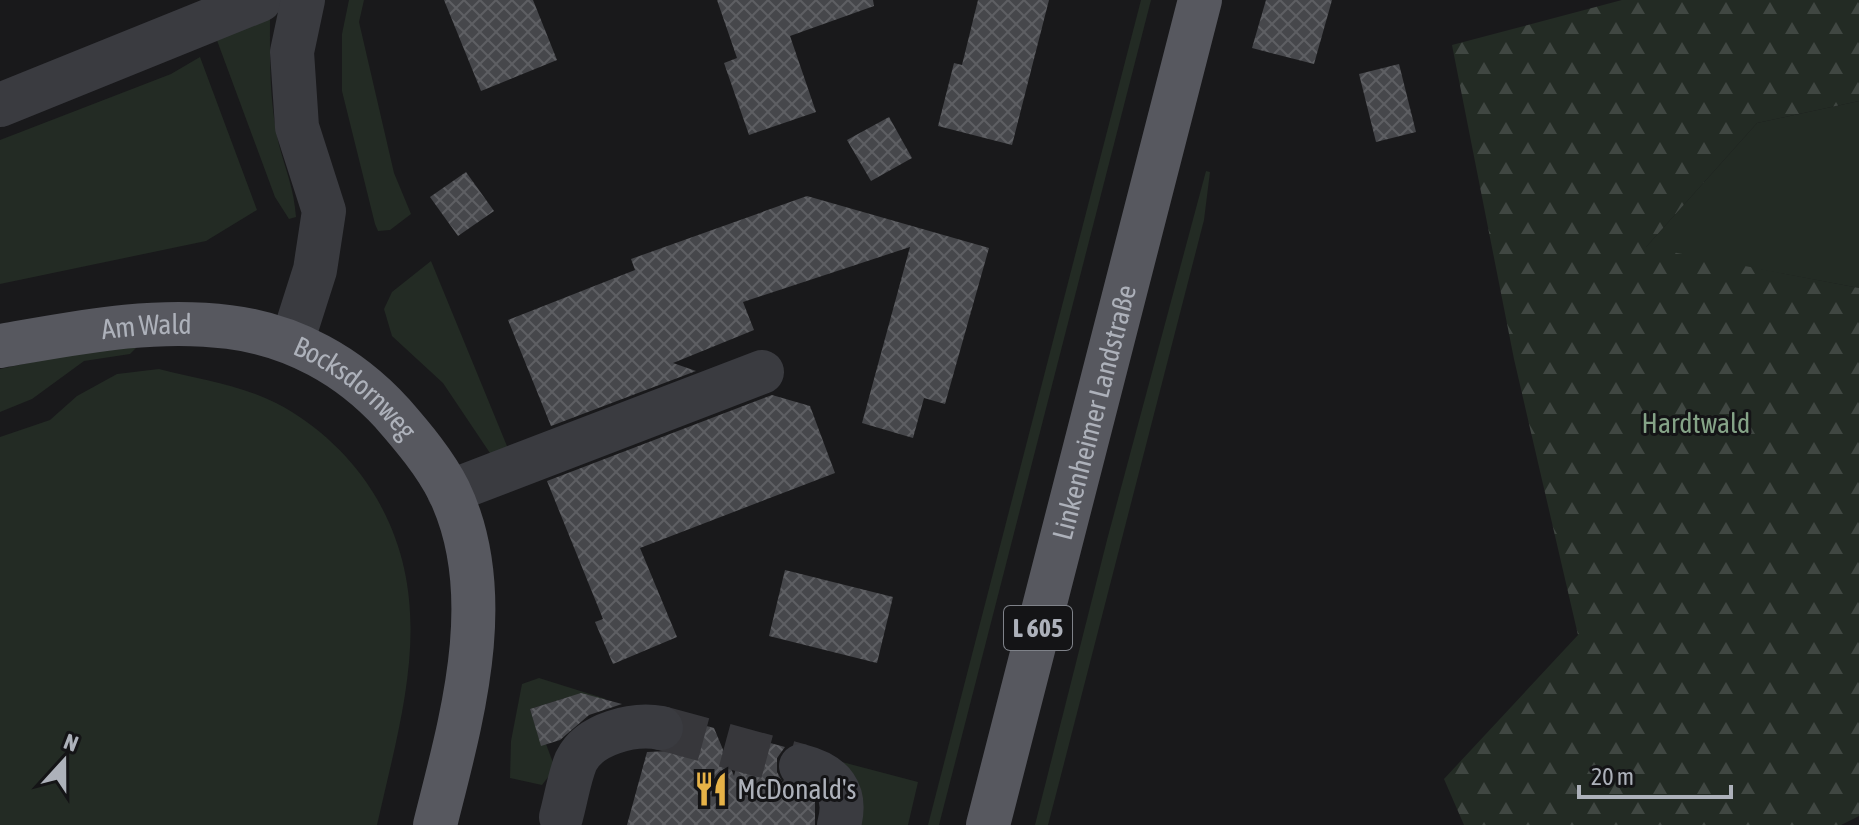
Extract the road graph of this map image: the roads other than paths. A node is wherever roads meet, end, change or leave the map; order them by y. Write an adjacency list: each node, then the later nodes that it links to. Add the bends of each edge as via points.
1 (260, 0): 4 (street)
2 (303, 0): 5 (street, Bocksdornweg, via 292,52 297,127 324,211 315,270)
3 (1200, 0): 14 (main road, Linkenheimer Landstraße / L 605)
4 (0, 105)
5 (292, 342): 6 (main road, Am Wald, via 231,327 175,323 102,328); 8 (main road, Bocksdornweg, via 349,372 378,398 417,442)
6 (0, 346)
7 (762, 372): 8 (street)
8 (449, 492): 12 (main road, Bocksdornweg, via 469,559 471,647 459,728)
9 (661, 728): 11 (street, via 633,726 591,743 577,760)
10 (801, 766): 13 (street, via 830,778 839,788)
11 (561, 817)
12 (435, 825)
13 (839, 825)
14 (988, 825)

